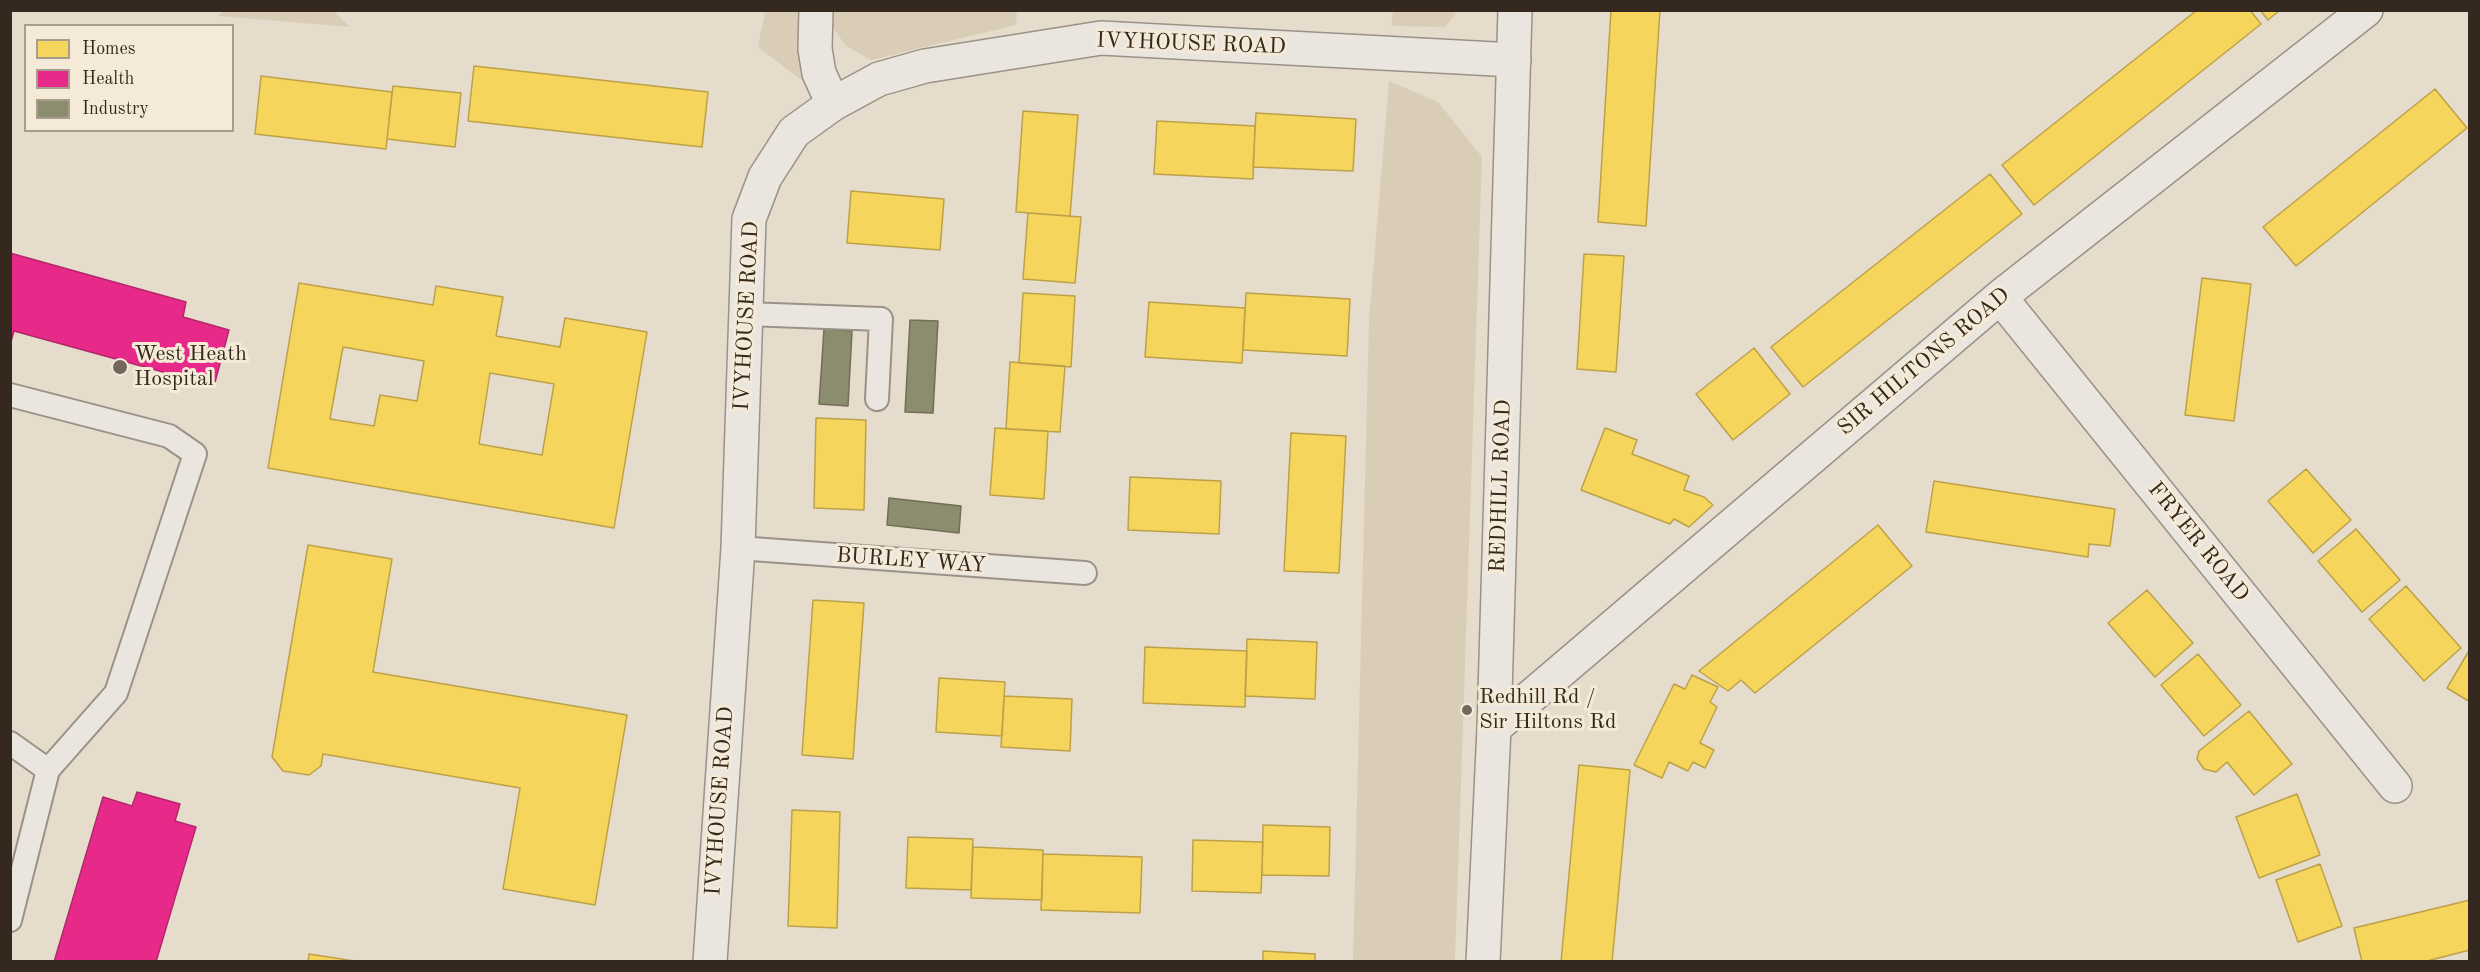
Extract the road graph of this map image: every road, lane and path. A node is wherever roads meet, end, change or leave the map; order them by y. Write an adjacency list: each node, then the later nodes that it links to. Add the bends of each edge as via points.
1 (816, 10): 5 (street, via 814,49 819,73)
2 (1515, 10): 4 (street, REDHILL ROAD)
3 (2366, 10): 6 (street, SIR HILTONS ROAD)
4 (1514, 60): 5 (street, IVYHOUSE ROAD, via 1101,38 926,66 879,79); 12 (street, REDHILL ROAD)
5 (833, 104): 7 (street, IVYHOUSE ROAD, via 794,132 765,177 749,219)
6 (2000, 297): 12 (street, SIR HILTONS ROAD); 15 (street, FRYER ROAD)
7 (746, 314): 9 (lane, via 881,319); 10 (street, IVYHOUSE ROAD)
8 (10, 395): 14 (lane, via 169,436 195,454 116,693)
9 (877, 399)
10 (738, 548): 11 (lane, BURLEY WAY); 17 (street, IVYHOUSE ROAD)
11 (1085, 573)
12 (1494, 728): 18 (street, REDHILL ROAD)
13 (10, 743): 14 (lane)
14 (48, 770): 16 (lane)
15 (2396, 786)
16 (10, 920)
17 (710, 962)
18 (1483, 962)

